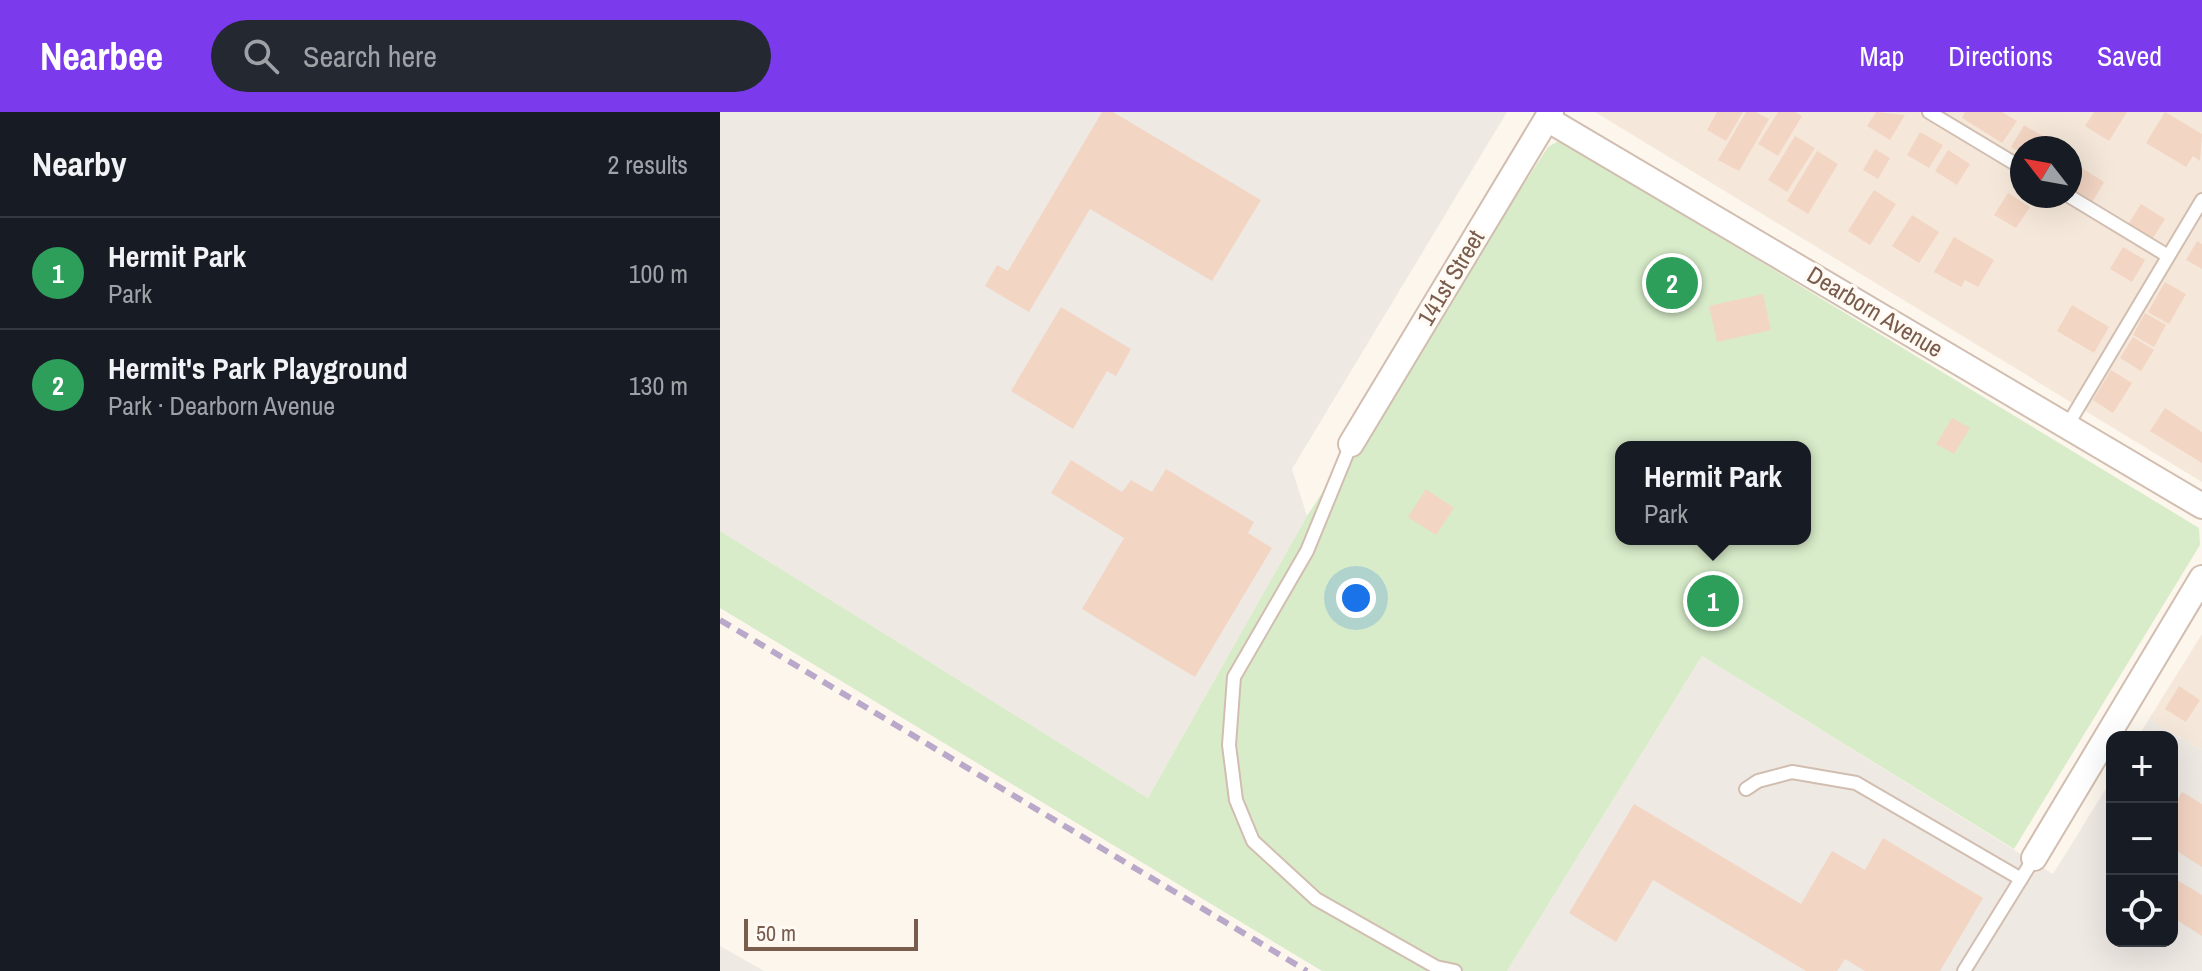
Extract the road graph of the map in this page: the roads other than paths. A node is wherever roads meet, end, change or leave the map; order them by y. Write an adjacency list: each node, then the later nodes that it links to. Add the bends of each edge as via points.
1 (1929, 112): 3 (lane)
2 (1549, 115): 7 (street, Dearborn Avenue); 8 (street, 141st Street)
3 (2010, 161)
4 (2202, 200): 6 (lane)
5 (2082, 204): 6 (lane)
6 (2168, 256): 7 (lane)
7 (2067, 426): 9 (street, Dearborn Avenue)
8 (1351, 444): 14 (lane, via 1307,551 1234,677 1229,745 1236,800 1253,841 1316,899 1436,967)
9 (2202, 506)
10 (2202, 578): 12 (street)
11 (1746, 789): 13 (lane, via 1792,772 1856,783)
12 (2034, 858): 13 (lane)
13 (2021, 879): 15 (lane)
14 (1455, 971)
15 (1964, 971)

